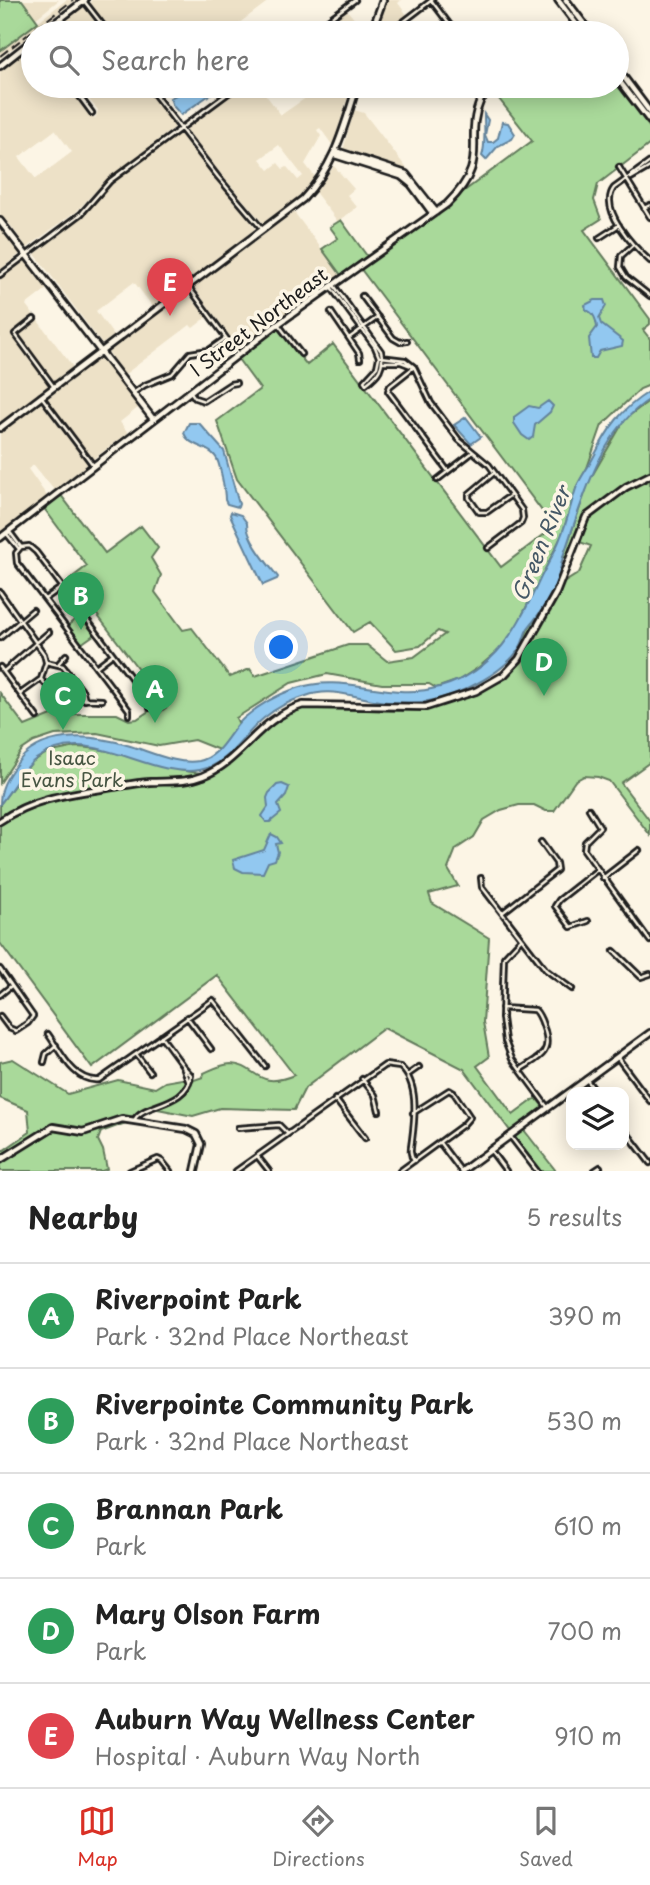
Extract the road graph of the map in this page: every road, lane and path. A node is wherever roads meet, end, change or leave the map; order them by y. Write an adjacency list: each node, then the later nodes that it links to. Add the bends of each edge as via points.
1 (84, 0): 8 (street); 9 (street)
2 (355, 0): 10 (street)
3 (383, 0): 11 (street)
4 (431, 0): 12 (street); 13 (street)
5 (558, 0): 14 (street)
6 (566, 0): 7 (street)
7 (575, 13): 15 (street); 16 (street)
8 (57, 21)
9 (99, 21)
10 (326, 21)
11 (376, 21)
12 (404, 21)
13 (447, 21)
14 (574, 21)
15 (578, 21)
16 (578, 21)
17 (21, 49): 18 (street)
18 (0, 66)
19 (629, 86): 22 (street)
20 (629, 91): 22 (street)
21 (629, 94): 30 (street)
22 (638, 96): 28 (street)
23 (81, 98): 29 (street)
24 (157, 98): 31 (street)
25 (221, 98): 31 (street)
26 (353, 98): 32 (street)
27 (482, 98): 38 (street, I Street Northeast, via 475,122 475,163 461,190)
28 (650, 112)
29 (93, 113)
30 (650, 121)
31 (180, 128): 42 (street); 45 (street, via 110,180 81,214)
32 (335, 153): 38 (street, via 401,176); 42 (street, via 303,200)
33 (650, 164): 35 (street)
34 (619, 167): 35 (street)
35 (628, 179): 37 (street); 41 (street, via 609,197)
36 (650, 205): 37 (street)
37 (644, 208): 39 (street)
38 (434, 213): 48 (street, I Street Northeast)
39 (650, 217)
40 (0, 221): 45 (street)
41 (619, 225): 43 (street); 44 (street)
42 (263, 230): 49 (street)
43 (599, 238)
44 (633, 245): 46 (street); 51 (street, via 621,256 620,267)
45 (27, 255): 47 (street); 60 (street)
46 (650, 261)
47 (0, 275)
48 (331, 285): 55 (street, I Street Northeast); 56 (street)
49 (188, 286): 57 (street); 60 (street)
50 (362, 296): 53 (street)
51 (650, 296)
52 (331, 312): 58 (street)
53 (378, 317): 56 (street); 59 (street, via 395,340)
54 (34, 318): 67 (street, via 15,333)
55 (278, 324): 61 (street, I Street Northeast); 62 (street)
56 (363, 328): 58 (street); 64 (street, via 380,347)
57 (226, 338): 61 (street); 69 (street, via 210,349 191,352 173,374)
58 (349, 338): 63 (street)
59 (407, 341)
60 (102, 351): 67 (street); 69 (street)
61 (239, 354): 68 (street, I Street Northeast)
62 (301, 354)
63 (360, 359)
64 (381, 359): 64 (street, via 364,381 366,384 379,372); 65 (street)
65 (415, 367): 73 (street, via 431,403); 75 (street, via 389,387 390,393)
66 (236, 383): 68 (street, via 204,401)
67 (54, 387): 70 (street)
68 (190, 391): 71 (street, I Street Northeast)
69 (133, 393): 71 (street)
70 (41, 396): 72 (street); 74 (street)
71 (153, 419): 74 (street, I Street Northeast)
72 (0, 428)
73 (473, 452): 75 (street); 76 (street)
74 (93, 465): 80 (street, I Street Northeast)
75 (448, 471): 78 (street)
76 (495, 473): 79 (street); 79 (street, via 468,497 481,513)
77 (650, 475): 106 (street, via 588,514 561,584 519,659 488,686 426,707 298,707 264,727 225,764 205,776 54,796)
78 (437, 480)
79 (511, 495): 83 (street, via 524,515 521,523)
80 (7, 532): 81 (street, I Street Northeast); 82 (street)
81 (0, 538)
82 (20, 548): 84 (street, via 33,550); 86 (street, via 17,563)
83 (488, 548)
84 (62, 587): 86 (street); 93 (street)
85 (0, 592): 88 (street)
86 (45, 599): 96 (street)
87 (33, 610): 88 (street)
88 (19, 621): 90 (street); 91 (street)
89 (49, 632): 91 (street)
90 (0, 638)
91 (35, 642): 94 (street); 97 (street)
92 (66, 654): 95 (street)
93 (113, 654): 96 (street); 102 (street)
94 (46, 662): 95 (street); 98 (street)
95 (59, 663): 100 (street)
96 (96, 667): 103 (street)
97 (1, 669): 99 (street)
98 (41, 678): 99 (street); 100 (street, via 57,698)
99 (20, 694): 104 (street)
100 (85, 700): 101 (street)
101 (102, 700)
102 (150, 708)
103 (130, 715)
104 (37, 717)
105 (589, 809): 109 (street, via 600,827 583,847)
106 (0, 821)
107 (541, 842): 112 (street, via 558,868)
108 (639, 850): 111 (street)
109 (597, 870): 111 (street); 113 (street, via 556,904 571,927)
110 (481, 878): 112 (street, via 482,887)
111 (603, 878): 115 (street)
112 (502, 913): 114 (street)
113 (587, 921)
114 (521, 939): 120 (street, via 551,975); 122 (street, via 506,953)
115 (650, 941)
116 (614, 951): 118 (street, via 638,975)
117 (0, 969): 119 (street)
118 (650, 974)
119 (12, 985): 121 (street); 123 (street, via 32,1019 13,1030)
120 (572, 989)
121 (0, 995)
122 (502, 1008): 135 (street, via 505,1041); 135 (street, via 536,1010 540,1017 548,1047)
123 (0, 1016)
124 (187, 1017): 127 (street); 129 (street); 133 (street, via 211,1000 217,1003)
125 (650, 1033): 131 (street)
126 (48, 1034): 128 (street)
127 (161, 1036): 130 (street); 146 (street, via 189,1075 189,1083 170,1101)
128 (56, 1045): 130 (street, via 83,1078 99,1080); 132 (street)
129 (211, 1049)
130 (136, 1054): 136 (street)
131 (617, 1057): 139 (street); 142 (street)
132 (44, 1062)
133 (265, 1066)
134 (419, 1067): 137 (street)
135 (520, 1070): 143 (street)
136 (150, 1072)
137 (409, 1074): 138 (street, via 400,1066 382,1066); 145 (street)
138 (362, 1079): 141 (street); 144 (street, via 375,1095)
139 (586, 1079): 140 (street); 143 (street)
140 (592, 1087)
141 (335, 1099): 148 (street); 151 (street)
142 (650, 1101)
143 (548, 1108): 149 (street)
144 (379, 1111)
145 (413, 1113): 152 (street, via 453,1091 470,1119); 156 (street, via 410,1154)
146 (135, 1119): 155 (street, via 117,1119 83,1132 53,1127); 161 (street, via 196,1134 201,1144)
147 (238, 1128): 148 (street, via 279,1125)
148 (288, 1133): 154 (street)
149 (510, 1136): 153 (street); 167 (street)
150 (629, 1136): 157 (street)
151 (365, 1138)
152 (439, 1142): 156 (street); 165 (street)
153 (491, 1151): 165 (street); 166 (street)
154 (258, 1156): 162 (street); 163 (street)
155 (0, 1160)
156 (414, 1161): 164 (street)
157 (650, 1163)
158 (600, 1167): 168 (street)
159 (130, 1171): 160 (street, via 151,1160 162,1161)
160 (170, 1171)
161 (195, 1171)
162 (236, 1171)
163 (269, 1171)
164 (400, 1171)
165 (461, 1171)
166 (506, 1171)
167 (537, 1171)
168 (594, 1171)

